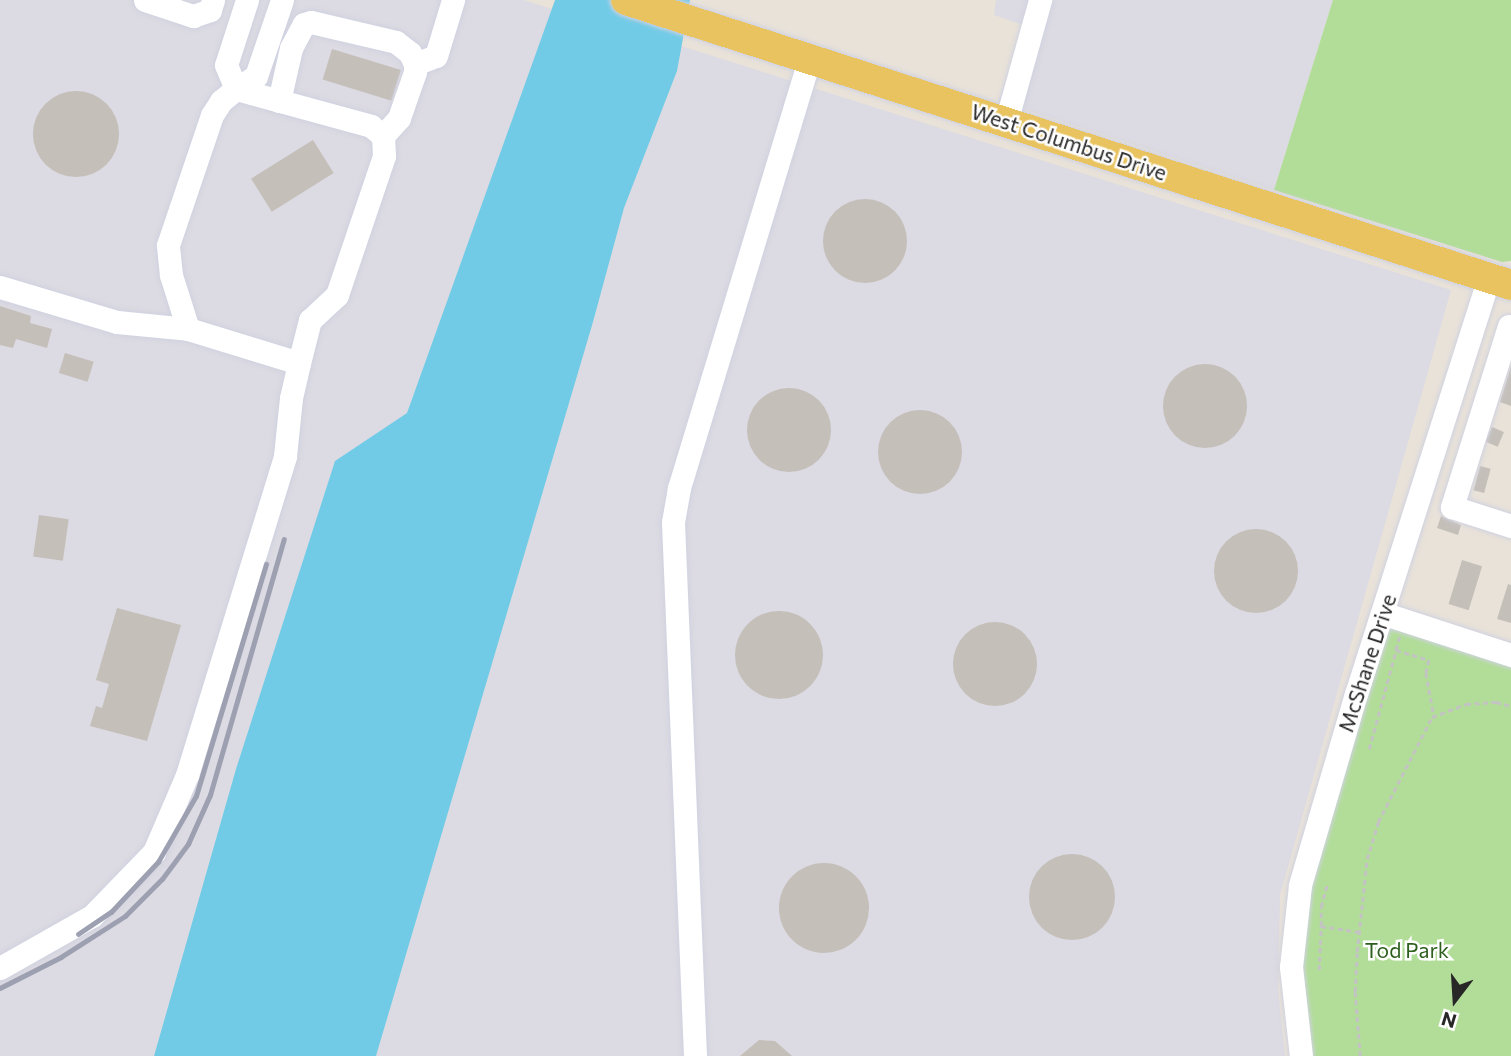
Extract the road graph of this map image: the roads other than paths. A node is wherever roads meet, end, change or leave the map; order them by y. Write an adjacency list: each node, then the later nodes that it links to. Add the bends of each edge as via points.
1 (145, 0): 2 (street, via 193,16 210,10)
2 (214, 0)
3 (247, 0): 10 (street, via 226,65)
4 (282, 0): 10 (street, via 256,76)
5 (453, 0): 9 (street, via 436,56)
6 (626, 0): 8 (main road, West Columbus Drive)
7 (1040, 0): 12 (street)
8 (809, 59): 12 (main road, West Columbus Drive); 23 (street, via 679,488 673,522)
9 (415, 64): 11 (street, via 396,42 311,22 304,24 291,48); 13 (street, via 399,118)
10 (236, 89): 11 (street); 17 (street, via 212,115 169,246 171,275)
11 (279, 101): 13 (street, via 371,127)
12 (1006, 122): 14 (main road, West Columbus Drive)
13 (383, 136): 18 (street, via 384,156 337,295 310,320)
14 (1500, 281): 20 (street, McShane Drive)
15 (0, 287): 17 (street, via 117,322)
16 (1509, 326): 19 (street, via 1452,507)
17 (188, 329): 18 (street)
18 (299, 363): 22 (street, via 285,456 187,775 153,852 92,916)
19 (1511, 526)
20 (1382, 613): 21 (street); 24 (street, McShane Drive, via 1300,885 1291,967)
21 (1511, 655)
22 (0, 968)
23 (695, 1056)
24 (1301, 1056)

